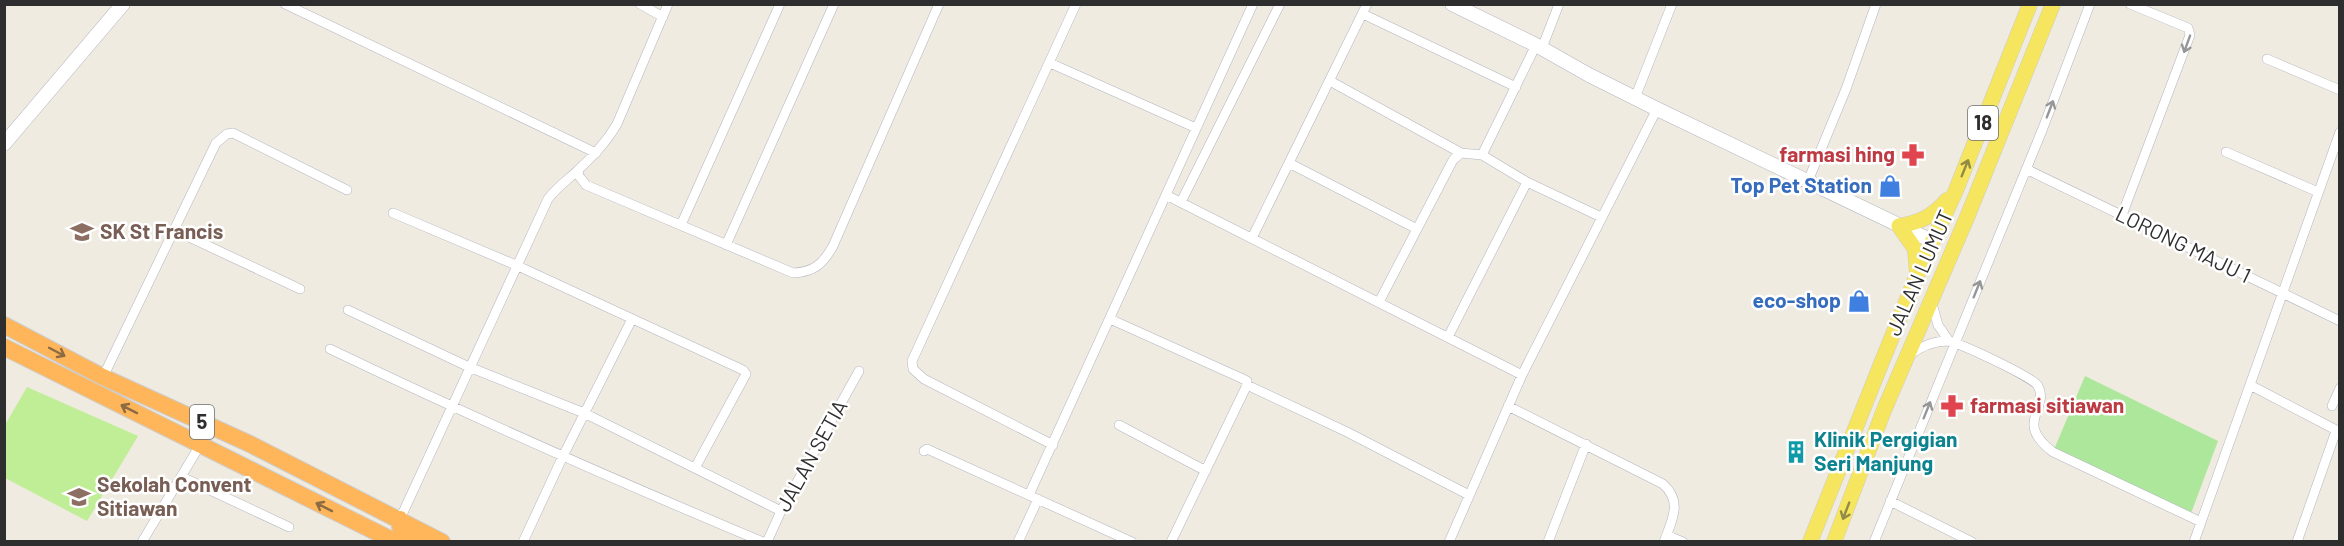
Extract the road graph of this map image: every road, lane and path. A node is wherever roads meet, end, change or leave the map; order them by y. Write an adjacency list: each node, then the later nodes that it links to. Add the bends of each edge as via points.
1 (123, 4): 32 (street)
2 (285, 4): 34 (street)
3 (640, 4): 21 (street)
4 (668, 4): 21 (street)
5 (780, 4): 51 (street)
6 (834, 4): 57 (street)
7 (939, 4): 57 (street, via 826,260 806,273 793,273)
8 (1076, 4): 24 (street)
9 (1253, 4): 30 (street)
10 (1280, 4): 46 (street)
11 (1367, 4): 20 (street)
12 (1452, 4): 22 (street)
13 (1559, 4): 22 (street)
14 (1672, 4): 28 (street)
15 (1876, 4): 41 (street)
16 (2030, 4): 43 (main road, JALAN LUMUT / 18, one-way to 16)
17 (2053, 4): 48 (main road, JALAN LUMUT / 18)
18 (2090, 4): 38 (street, one-way to 18)
19 (2130, 4): 49 (street, one-way to 49, via 2188,28 2190,35)
20 (1363, 14): 25 (street); 26 (street)
21 (663, 17): 34 (street, via 617,124)
22 (1539, 46): 26 (street); 28 (street)
23 (2267, 59): 27 (street)
24 (1050, 63): 30 (street); 94 (street, via 912,361 913,369 924,379)
25 (1330, 81): 35 (street); 37 (street)
26 (1516, 87): 36 (street)
27 (2340, 90)
28 (1635, 98): 29 (street)
29 (1657, 109): 41 (street); 50 (street)
30 (1197, 128): 45 (street)
31 (2340, 132): 44 (street)
32 (4, 144)
33 (2226, 152): 44 (street)
34 (596, 153): 39 (street)
35 (1461, 153): 36 (street); 53 (street, via 1453,160)
36 (1482, 155): 40 (street)
37 (1289, 163): 53 (street); 55 (street)
38 (2026, 169): 49 (street, LORONG MAJU 1); 71 (street, one-way to 38)
39 (578, 170): 51 (street, via 586,185); 58 (street, via 548,199)
40 (1527, 182): 50 (street); 70 (street)
41 (1808, 182): 52 (street)
42 (348, 190): 54 (street, via 233,133 227,134 216,143)
43 (1956, 190): 52 (main road, via 1932,215); 56 (main road, JALAN LUMUT / 18)
44 (2318, 192): 62 (street)
45 (1166, 195): 46 (street); 67 (street)
46 (1181, 202): 55 (street)
47 (393, 213): 58 (street)
48 (1968, 215): 56 (main road, via 1951,234); 60 (main road, JALAN LUMUT / 18)
49 (2122, 215): 62 (street, LORONG MAJU 1)
50 (1601, 217): 77 (street)
51 (681, 225): 57 (street)
52 (1899, 226): 56 (street); 59 (main road, via 1915,249)
53 (1417, 229): 64 (street)
54 (174, 230): 61 (street); 78 (street)
55 (1252, 238): 64 (street)
56 (1932, 240): 59 (main road, JALAN LUMUT / 18); 60 (main road, via 1939,254)
57 (726, 245)
58 (518, 266): 66 (street); 75 (street)
59 (1917, 275): 90 (main road, JALAN LUMUT / 18)
60 (1939, 283): 63 (main road, JALAN LUMUT / 18)
61 (300, 289)
62 (2282, 293): 68 (street, LORONG MAJU 1); 80 (street)
63 (1930, 298): 71 (street, via 1938,325); 74 (main road, JALAN LUMUT / 18)
64 (1379, 302): 70 (street)
65 (348, 310): 75 (street)
66 (632, 319): 87 (street); 97 (street, via 745,372)
67 (1110, 319): 79 (street, via 1241,378); 94 (street)
68 (2340, 321)
69 (4, 325): 78 (highway, 5, one-way to 78)
70 (1448, 337): 77 (street)
71 (1952, 342): 74 (street, via 1928,344); 104 (street, one-way to 71); 108 (street, via 2038,384 2034,425 2039,442)
72 (4, 347): 93 (highway, 5, one-way to 72)
73 (330, 349): 85 (street)
74 (1906, 357): 86 (main road, JALAN LUMUT / 18)
75 (470, 367): 85 (street); 87 (street)
76 (859, 371): 105 (street, JALAN SETIA)
77 (1522, 375): 83 (street)
78 (103, 377): 81 (highway, 5)
79 (1247, 385): 98 (street); 101 (street)
80 (2250, 385): 89 (street); 108 (street)
81 (122, 386): 91 (highway, 5); 93 (highway, via 190,430 199,437)
82 (2340, 388): 84 (street)
83 (1508, 406): 92 (street); 101 (street)
84 (2332, 406)
85 (451, 407): 96 (street); 106 (street)
86 (1884, 410): 90 (main road, via 1870,433 1857,438); 99 (main road, JALAN LUMUT / 18)
87 (584, 413): 96 (street); 97 (street)
88 (1119, 425): 98 (street)
89 (2338, 431): 129 (street)
90 (1852, 435): 103 (main road, JALAN LUMUT / 18)
91 (250, 444): 106 (highway, 5); 107 (highway, via 278,467 348,502 353,508)
92 (1586, 444): 110 (street, via 1653,477 1670,490 1675,506); 122 (street)
93 (200, 445): 100 (street); 107 (highway, 5, one-way to 93)
94 (1053, 445): 102 (street)
95 (924, 451): 102 (street, via 927,449)
96 (563, 456): 111 (street); 116 (street)
97 (695, 468): 105 (street)
98 (1206, 471): 120 (street)
99 (1860, 476): 103 (main road, via 1848,474); 125 (main road, JALAN LUMUT / 18, one-way to 125)
100 (182, 477): 109 (street); 112 (street)
101 (1469, 495): 121 (street)
102 (1034, 497): 118 (street); 119 (street)
103 (1827, 498): 124 (main road, JALAN LUMUT / 18)
104 (1890, 501): 126 (street); 127 (street)
105 (781, 511): 111 (street, JALAN SETIA)
106 (400, 519): 114 (highway, via 402,532); 115 (highway, 5)
107 (353, 522): 113 (highway, 5)
108 (2201, 522): 128 (street)
109 (289, 527)
110 (1665, 538): 123 (street)
111 (767, 540): 117 (street)
112 (142, 542)
113 (396, 542)
114 (417, 542)
115 (442, 542)
116 (523, 542)
117 (780, 542)
118 (1018, 542)
119 (1132, 542)
120 (1171, 542)
121 (1449, 542)
122 (1548, 542)
123 (1683, 542)
124 (1810, 542)
125 (1834, 542)
126 (1874, 542)
127 (1972, 542)
128 (2194, 542)
129 (2297, 542)

